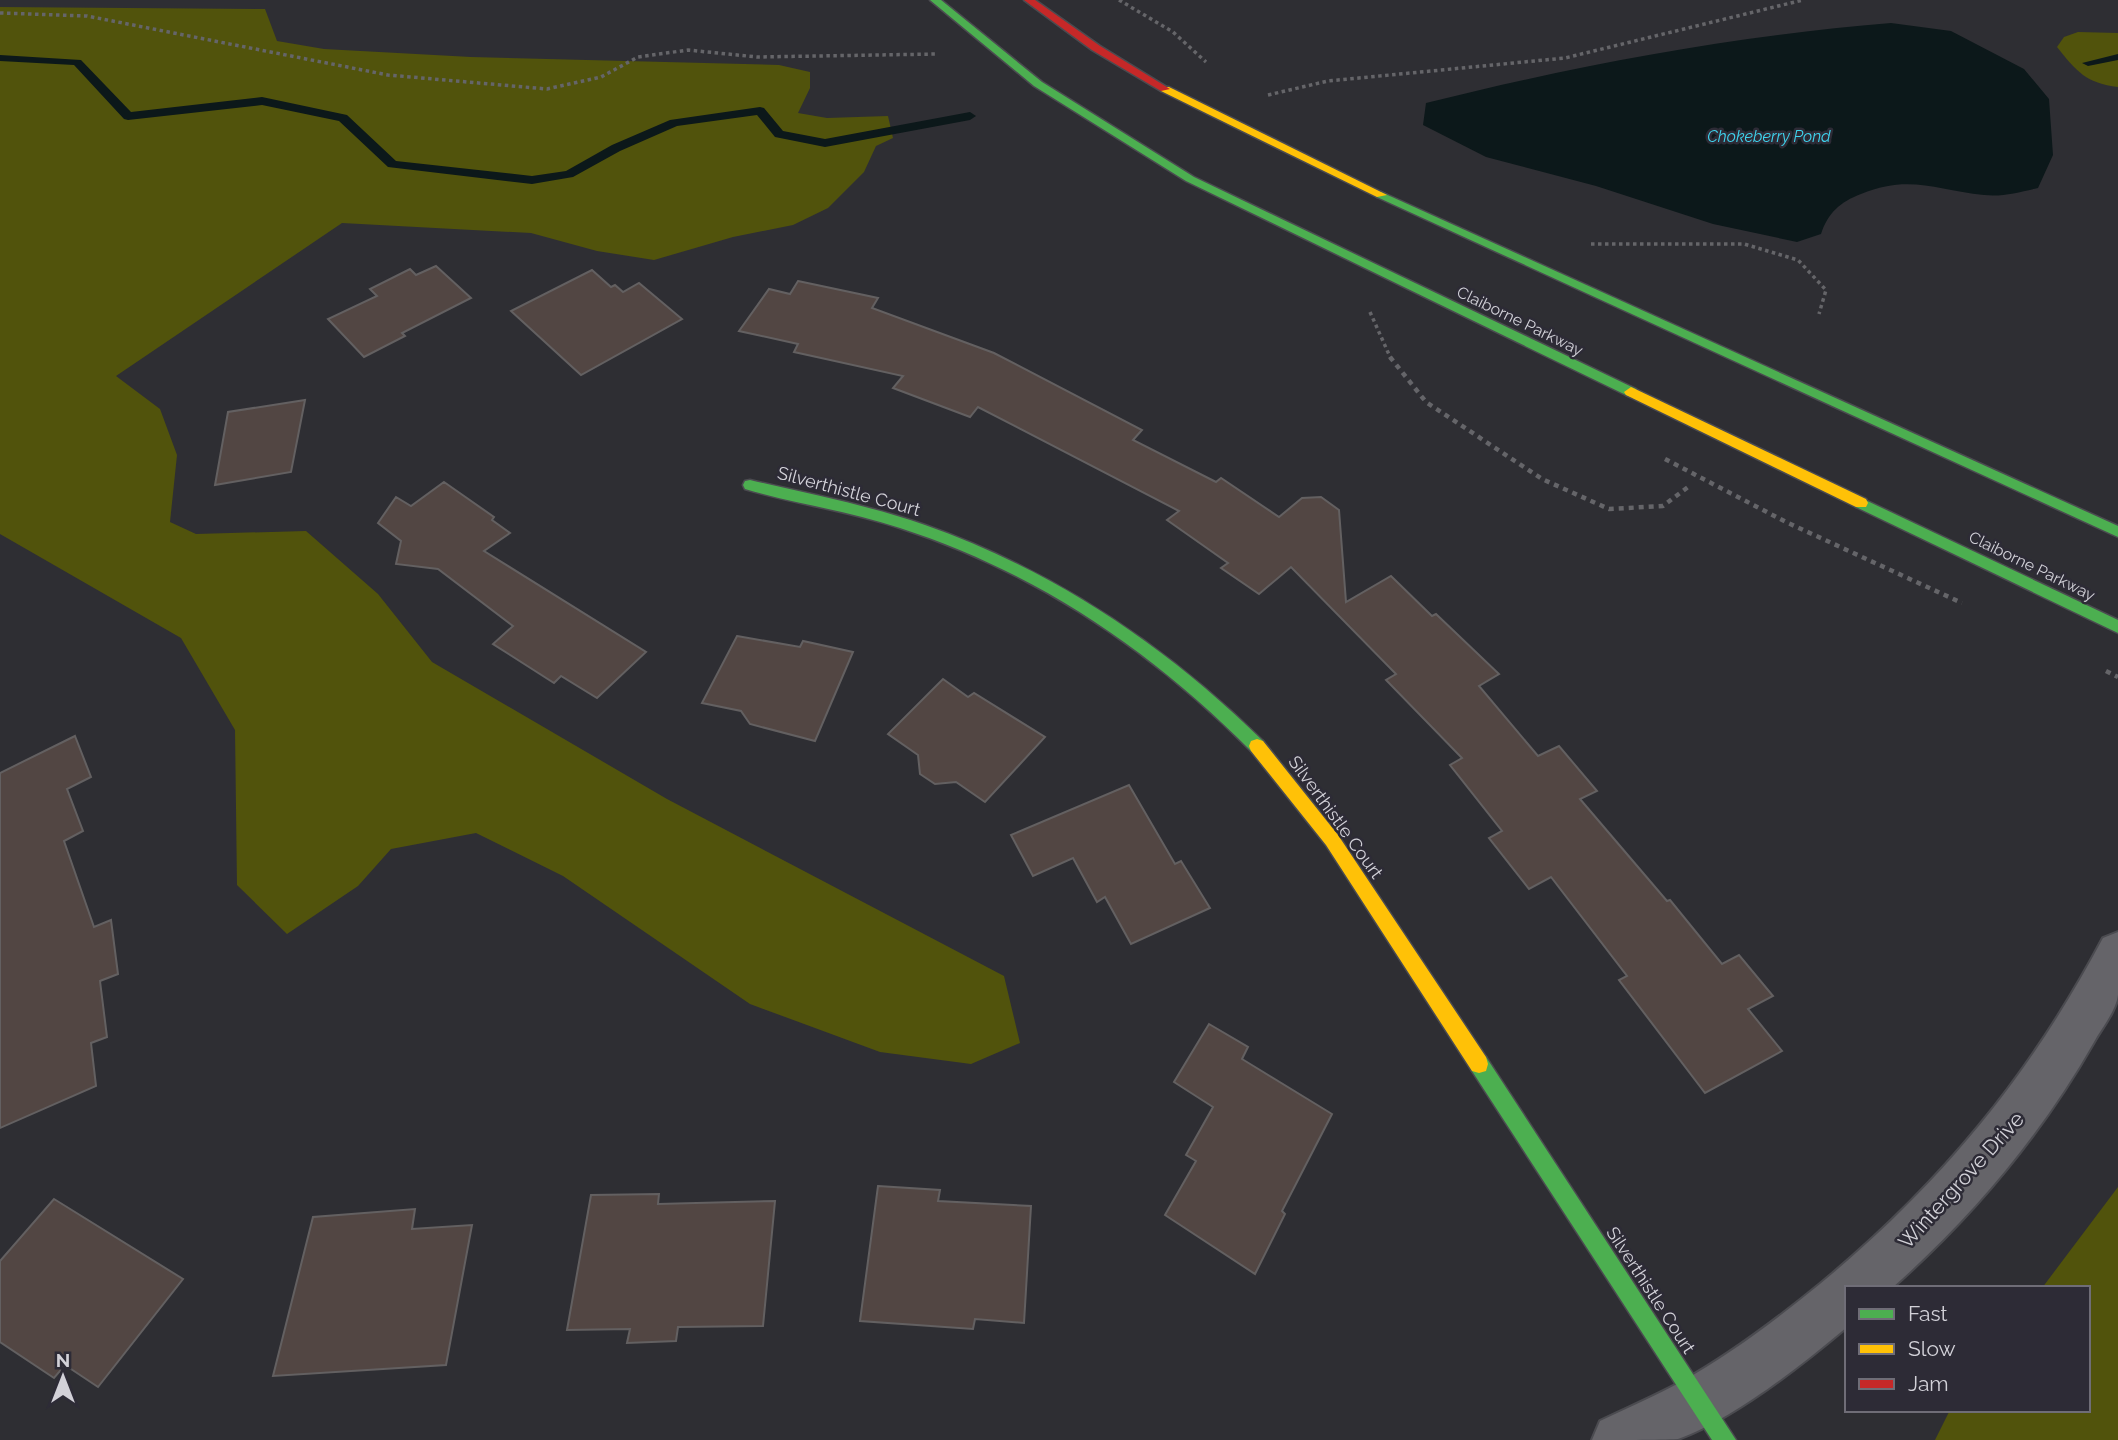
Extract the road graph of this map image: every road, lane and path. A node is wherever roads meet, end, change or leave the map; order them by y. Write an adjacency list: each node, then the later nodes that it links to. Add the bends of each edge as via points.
1 (935, 0): 13 (main road, Claiborne Parkway, via 1038,84 1191,179)
2 (1029, 0): 12 (main road, via 1108,55 1220,120)
3 (1803, 0): 6 (path, via 1565,58 1328,81)
4 (0, 13): 5 (path, via 88,16 388,75 547,89 601,77 638,57 688,50 757,57)
5 (946, 53)
6 (1267, 96)
7 (1590, 244): 9 (path, via 1744,244 1798,260 1826,290)
8 (1369, 309): 11 (path, via 1393,364 1426,402 1542,479 1609,509 1663,506)
9 (1819, 314)
10 (750, 485): 17 (main road, Silverthistle Court, via 920,529 996,558 1067,592 1130,633 1208,696 1271,760 1332,840)
11 (1688, 487)
12 (2118, 532)
13 (2118, 627)
14 (2118, 952): 15 (street, Wintergrove Drive, via 2087,1017 2011,1130 1910,1241)
15 (1856, 1286)
16 (1845, 1296): 17 (street, via 1788,1343)
17 (1712, 1420): 18 (street)
18 (1619, 1440)

